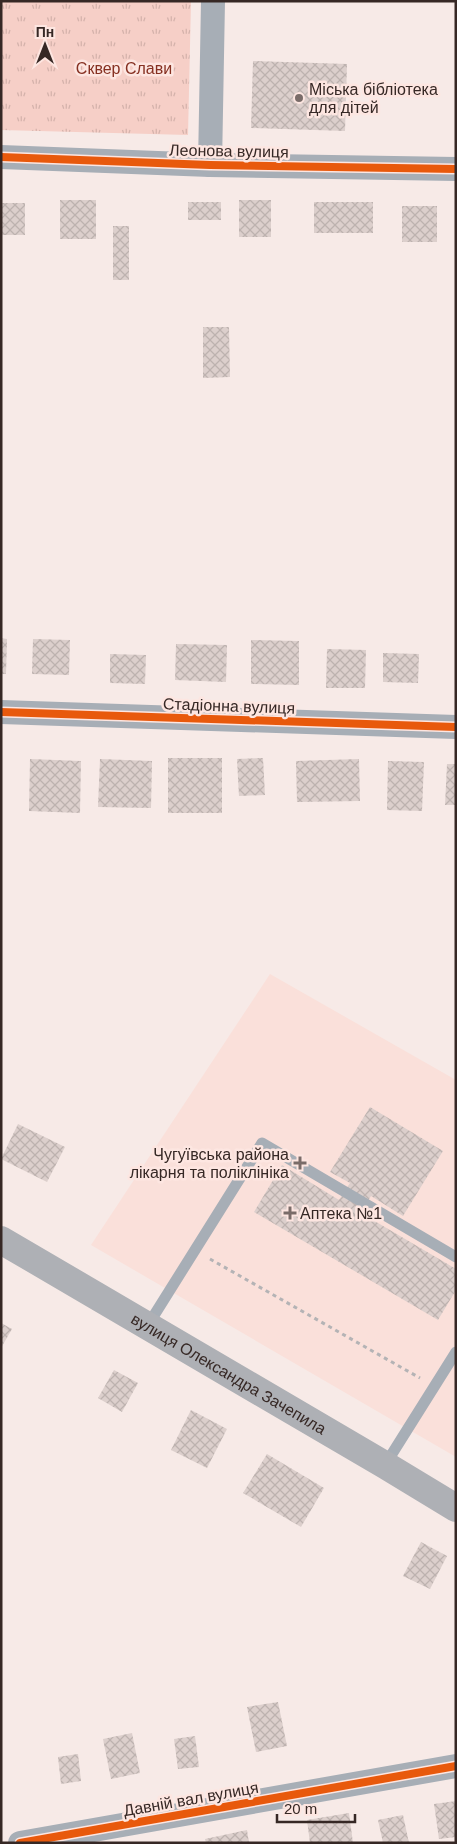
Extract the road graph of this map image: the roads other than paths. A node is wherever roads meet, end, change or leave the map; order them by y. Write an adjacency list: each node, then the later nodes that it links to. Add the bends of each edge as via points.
1 (212, 1): 3 (street)
2 (1, 157): 3 (street, Леонова вулиця)
3 (210, 165): 4 (street, Леонова вулиця)
4 (456, 169)
5 (1, 712): 6 (street, Стадіонна вулиця)
6 (456, 727)
7 (1, 1240): 9 (main road, вулиця Олександра Зачепила)
8 (456, 1257): 9 (lane, via 262,1143)
9 (148, 1325): 11 (main road, вулиця Олександра Зачепила)
10 (456, 1352): 11 (lane)
11 (385, 1465): 12 (main road, вулиця Олександра Зачепила)
12 (456, 1508)
13 (456, 1766): 14 (street, Давній вал вулиця)
14 (20, 1843)

